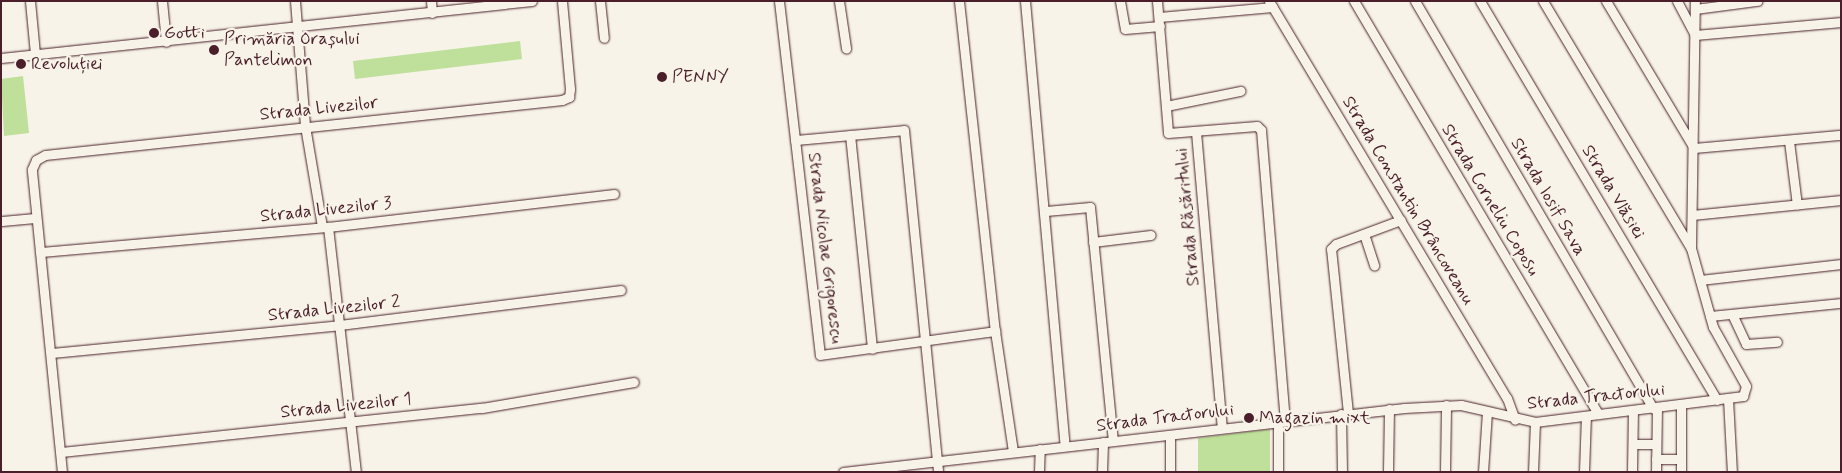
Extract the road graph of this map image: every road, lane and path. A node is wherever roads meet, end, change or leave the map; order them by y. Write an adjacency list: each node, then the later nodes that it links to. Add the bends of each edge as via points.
1 (30, 1): 31 (street)
2 (162, 1): 29 (street)
3 (295, 1): 26 (street)
4 (431, 1): 23 (street)
5 (532, 1): 23 (street)
6 (562, 1): 35 (street, Strada Livezilor, via 570,89 566,99)
7 (600, 1): 28 (street)
8 (779, 1): 39 (street, Strada Nicolae Grigorescu)
9 (839, 1): 30 (street)
10 (959, 1): 64 (street)
11 (1025, 1): 45 (street)
12 (1120, 1): 24 (street, via 1125,29)
13 (1157, 1): 24 (street, Strada Răsăritului)
14 (1354, 1): 79 (street, Strada Corneliu Coposu)
15 (1415, 1): 74 (street, Strada Iosif Sava)
16 (1480, 1): 71 (street, Strada Vlăsiei)
17 (1543, 1): 54 (street)
18 (1606, 1): 41 (street)
19 (1677, 1): 27 (street)
20 (1757, 1): 22 (street)
21 (1271, 4): 24 (street); 48 (street, Strada Constantin Brâncoveanu)
22 (1695, 5): 27 (street)
23 (432, 14): 26 (street)
24 (1159, 21): 34 (street, Strada Răsăritului)
25 (1841, 22): 27 (street)
26 (298, 28): 29 (street); 35 (street)
27 (1696, 35): 41 (street)
28 (604, 38)
29 (166, 42): 31 (street)
30 (846, 48)
31 (35, 54): 32 (street)
32 (1, 58)
33 (1240, 91): 34 (street)
34 (1166, 106): 36 (street, Strada Răsăritului, via 1168,132)
35 (306, 126): 47 (street, Strada Livezilor, via 40,157 32,169); 50 (street)
36 (1196, 132): 82 (street, via 1259,127 1272,240); 85 (street, Strada Răsăritului)
37 (1841, 134): 40 (street)
38 (850, 135): 39 (street); 65 (street, via 904,130); 67 (street)
39 (795, 140): 67 (street, Strada Nicolae Grigorescu, via 820,355)
40 (1789, 141): 41 (street); 44 (street)
41 (1694, 148): 46 (street)
42 (614, 194): 50 (street, Strada Livezilor 3)
43 (1841, 200): 44 (street)
44 (1797, 205): 46 (street)
45 (1046, 211): 53 (street, via 1089,206); 91 (street)
46 (1692, 215): 54 (street)
47 (36, 218): 49 (street); 55 (street, Strada Livezilor)
48 (1401, 220): 51 (street); 81 (street, Strada Constantin Brâncoveanu, via 1507,398)
49 (1, 221)
50 (325, 227): 55 (street, Strada Livezilor 3); 63 (street)
51 (1364, 234): 57 (street); 78 (street, via 1336,244 1330,252)
52 (1151, 235): 53 (street)
53 (1093, 242): 87 (street)
54 (1691, 248): 58 (street)
55 (40, 252): 68 (street, Strada Livezilor)
56 (1841, 264): 58 (street)
57 (1374, 265)
58 (1700, 280): 62 (street)
59 (621, 290): 63 (street, Strada Livezilor 2)
60 (1841, 303): 61 (street)
61 (1732, 314): 62 (street); 66 (street, via 1746,344)
62 (1710, 316): 70 (street, via 1747,390 1743,396)
63 (340, 325): 68 (street, Strada Livezilor 2); 84 (street)
64 (995, 331): 65 (street, Strada Nicolae Grigorescu); 94 (street)
65 (925, 342): 67 (street, Strada Nicolae Grigorescu); 97 (street)
66 (1778, 342)
67 (872, 349)
68 (51, 353): 93 (street, Strada Livezilor)
69 (634, 382): 84 (street, Strada Livezilor 1, via 482,408)
70 (1728, 399): 71 (street, Strada Tractorului); 115 (street)
71 (1717, 400): 73 (street, Strada Tractorului)
72 (1446, 405): 75 (street, Strada Tractorului); 77 (street, Strada Tractorului); 108 (street)
73 (1681, 405): 74 (street, Strada Tractorului); 96 (street)
74 (1655, 408): 76 (street, Strada Tractorului); 90 (street)
75 (1389, 409): 78 (street, Strada Tractorului); 107 (street)
76 (1633, 410): 79 (street, Strada Tractorului); 89 (street)
77 (1486, 412): 81 (street, Strada Tractorului); 109 (street)
78 (1345, 413): 82 (street, Strada Tractorului); 106 (street)
79 (1598, 414): 80 (street, Strada Tractorului)
80 (1586, 416): 83 (street, Strada Tractorului); 111 (street)
81 (1515, 420): 83 (street, Strada Tractorului)
82 (1282, 421): 85 (street, Strada Tractorului); 105 (street)
83 (1535, 422): 110 (street)
84 (351, 423): 93 (street, Strada Livezilor 1); 99 (street)
85 (1222, 428): 86 (street, Strada Tractorului)
86 (1170, 434): 87 (street, Strada Tractorului); 104 (street)
87 (1114, 441): 88 (street, Strada Tractorului)
88 (1103, 442): 91 (street, Strada Tractorului); 103 (street)
89 (1633, 444): 90 (street); 112 (street)
90 (1656, 444): 95 (street)
91 (1065, 446): 92 (street, Strada Tractorului)
92 (1040, 449): 94 (street, Strada Tractorului); 102 (street)
93 (60, 452): 98 (street, Strada Livezilor)
94 (1013, 452): 97 (street, Strada Tractorului)
95 (1656, 459): 96 (street); 113 (street)
96 (1681, 459): 114 (street)
97 (938, 461): 100 (street, Strada Tractorului); 101 (street)
98 (62, 472)
99 (356, 472)
100 (843, 472)
101 (938, 472)
102 (1039, 472)
103 (1102, 472)
104 (1170, 472)
105 (1278, 472)
106 (1342, 472)
107 (1388, 472)
108 (1445, 472)
109 (1483, 472)
110 (1534, 472)
111 (1584, 472)
112 (1632, 472)
113 (1656, 472)
114 (1681, 472)
115 (1732, 472)

